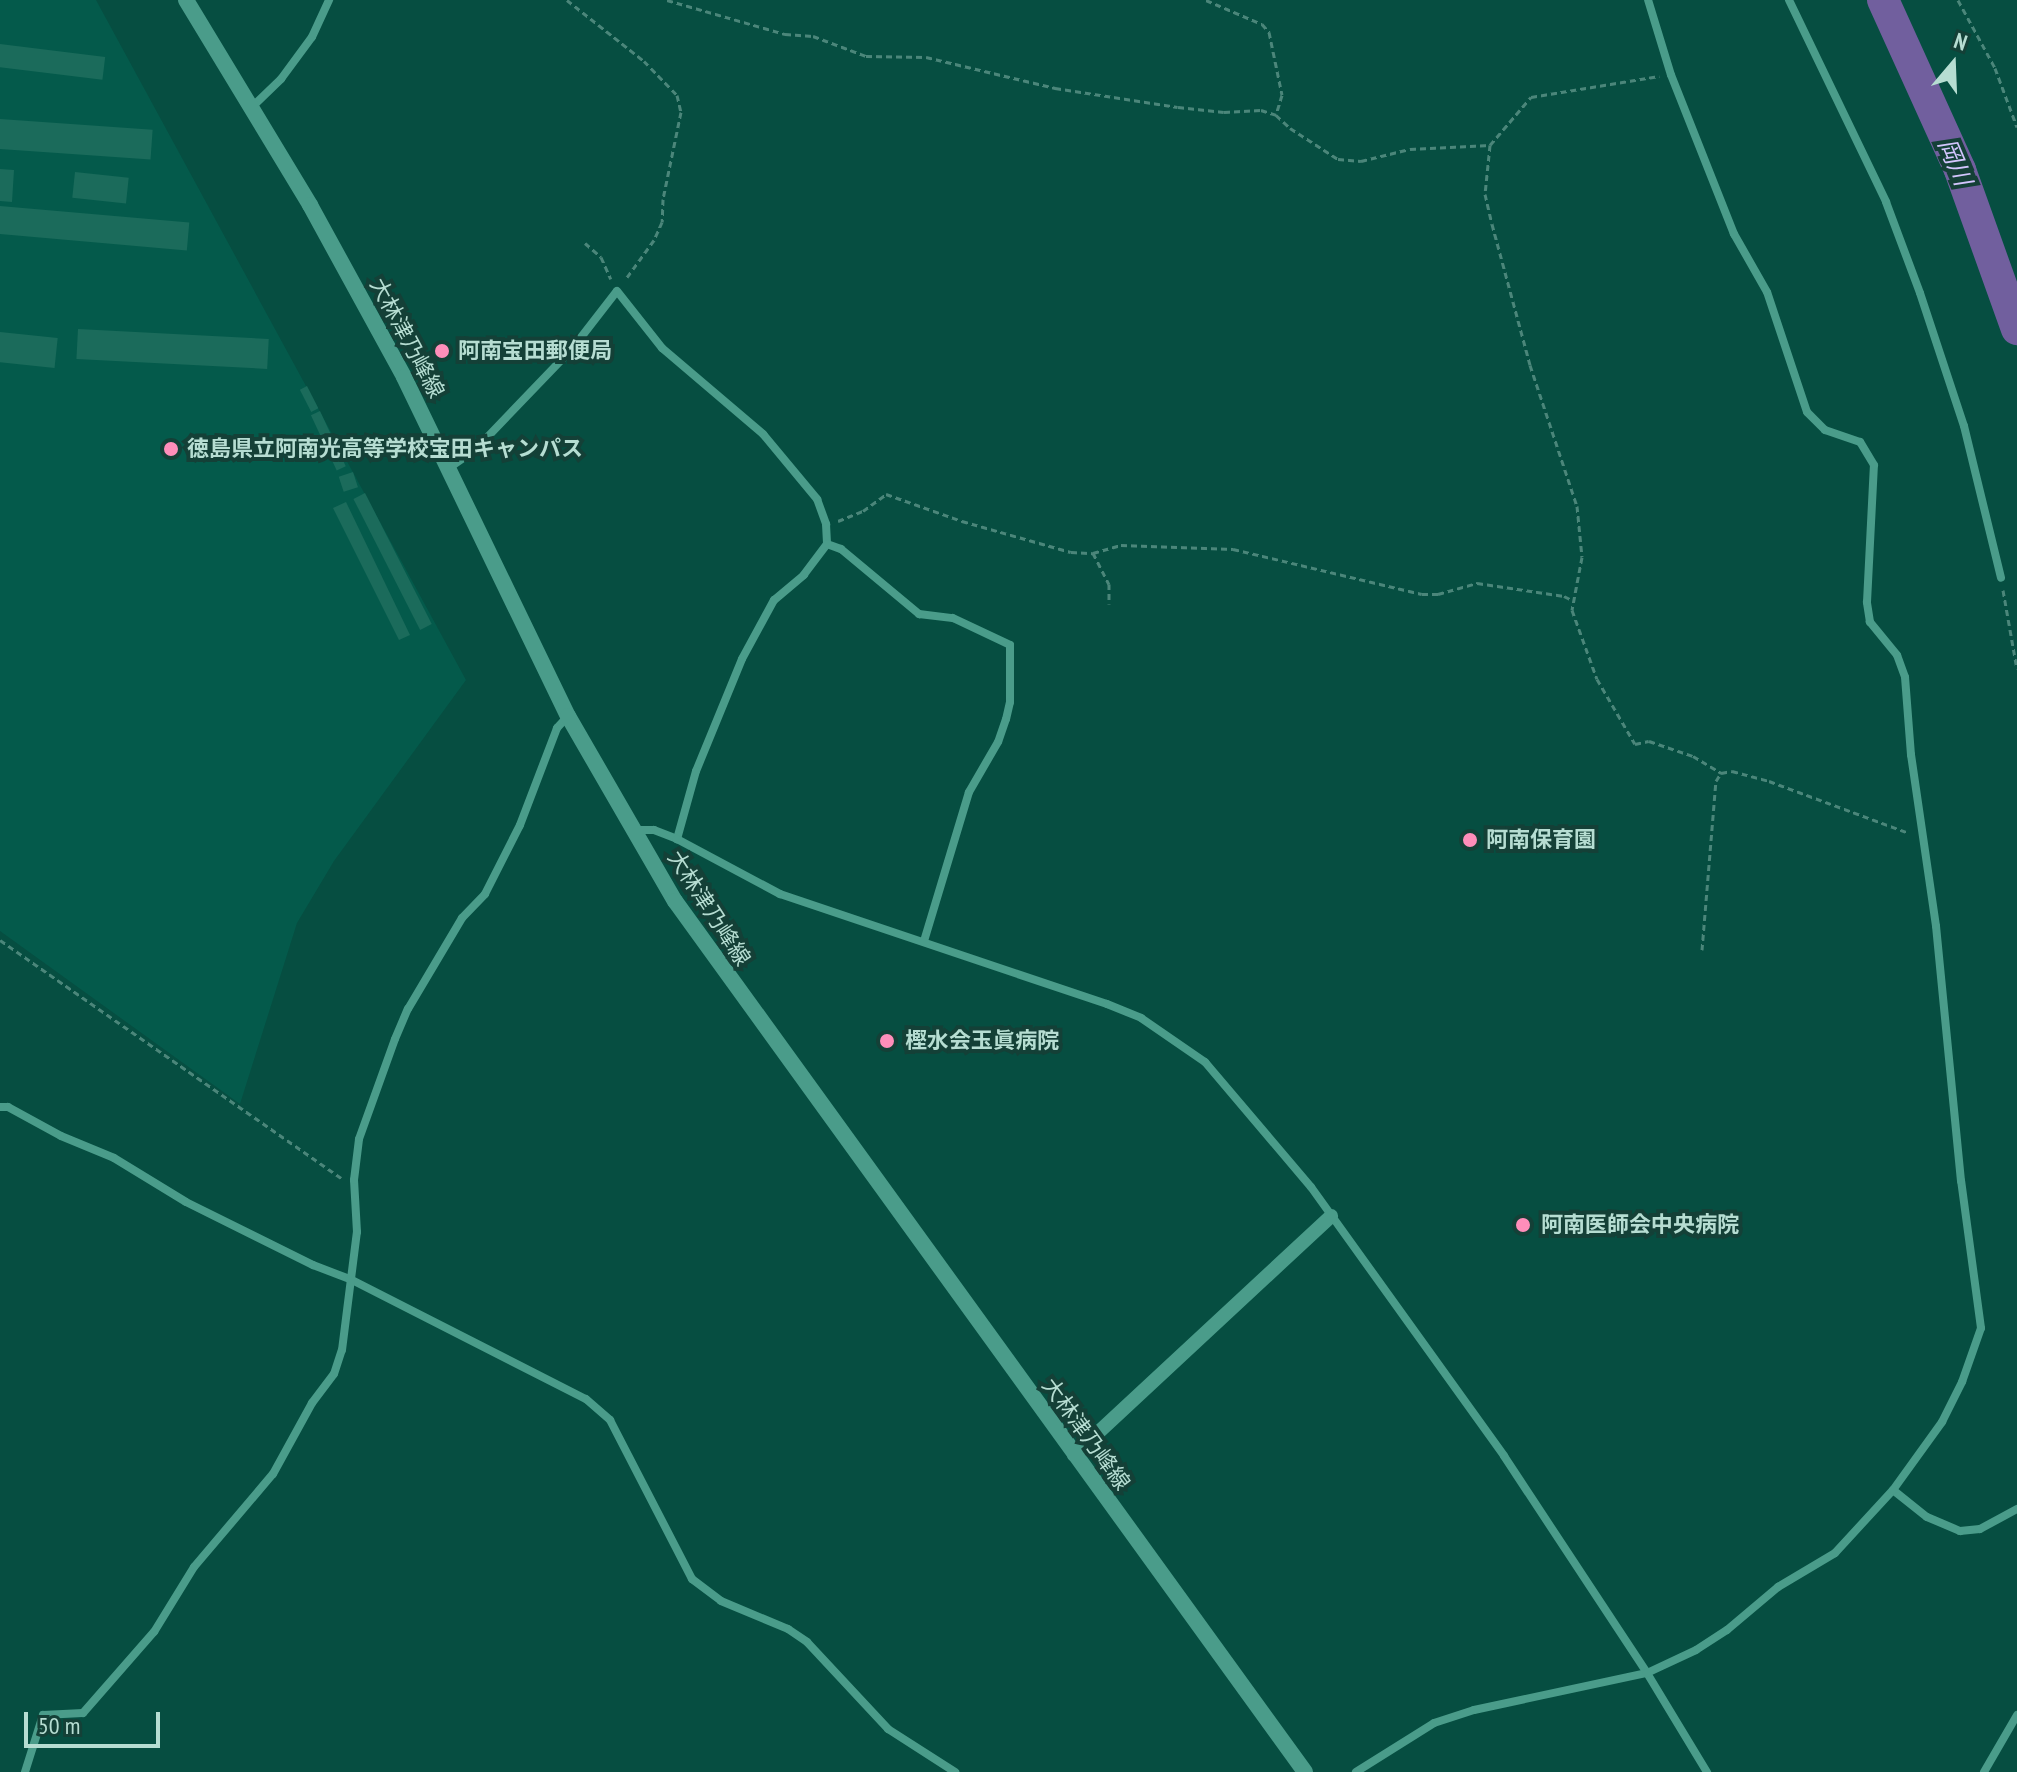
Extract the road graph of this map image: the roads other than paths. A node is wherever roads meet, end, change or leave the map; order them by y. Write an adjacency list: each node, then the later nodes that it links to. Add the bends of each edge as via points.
1 (186, 0): 5 (main road, 大林津乃峰線)
2 (329, 0): 5 (street, via 312,37 273,89)
3 (1648, 0): 17 (street, via 1671,75 1734,234 1767,292 1807,412 1825,430 1860,442 1874,465 1867,602 1870,622 1897,655 1905,677 1961,1181 1982,1316 1962,1382 1942,1422)
4 (1789, 0): 8 (street, via 1881,189 1920,293 1964,426)
5 (251, 108): 6 (main road, 大林津乃峰線, via 310,205)
6 (448, 468): 7 (street, via 475,450 572,349 617,291 662,348 763,434 817,499); 9 (main road, 大林津乃峰線)
7 (827, 544): 11 (street, via 804,575 774,600 742,659 696,771); 12 (street, via 841,549 919,614 953,618 1010,645 1006,719 969,792)
8 (2001, 578)
9 (568, 716): 10 (main road, 大林津乃峰線); 15 (street, via 557,728 520,825 485,894 462,918 408,1009 359,1139)
10 (633, 830): 11 (street, via 654,830); 16 (main road, 大林津乃峰線, via 734,986)
11 (677, 839): 12 (street, via 780,894)
12 (924, 941): 14 (street, via 1141,1018 1205,1062)
13 (0, 1107): 15 (street, via 114,1158 186,1202)
14 (1331, 1216): 16 (street); 19 (street, via 1504,1456)
15 (350, 1279): 21 (street, via 334,1374 273,1474 194,1567 154,1632 91,1706 83,1713 43,1715); 22 (street, via 586,1399 610,1420 692,1579 721,1601 807,1642 888,1729)
16 (1074, 1455): 23 (main road, 大林津乃峰線)
17 (1893, 1490): 18 (street, via 1942,1526 1960,1531 1980,1529); 19 (street, via 1835,1553 1778,1587 1696,1650)
18 (2017, 1509)
19 (1647, 1673): 24 (street, via 1460,1714 1434,1723); 25 (street)
20 (2017, 1715): 26 (street)
21 (25, 1772)
22 (955, 1772)
23 (1305, 1772)
24 (1356, 1772)
25 (1707, 1772)
26 (1984, 1772)

